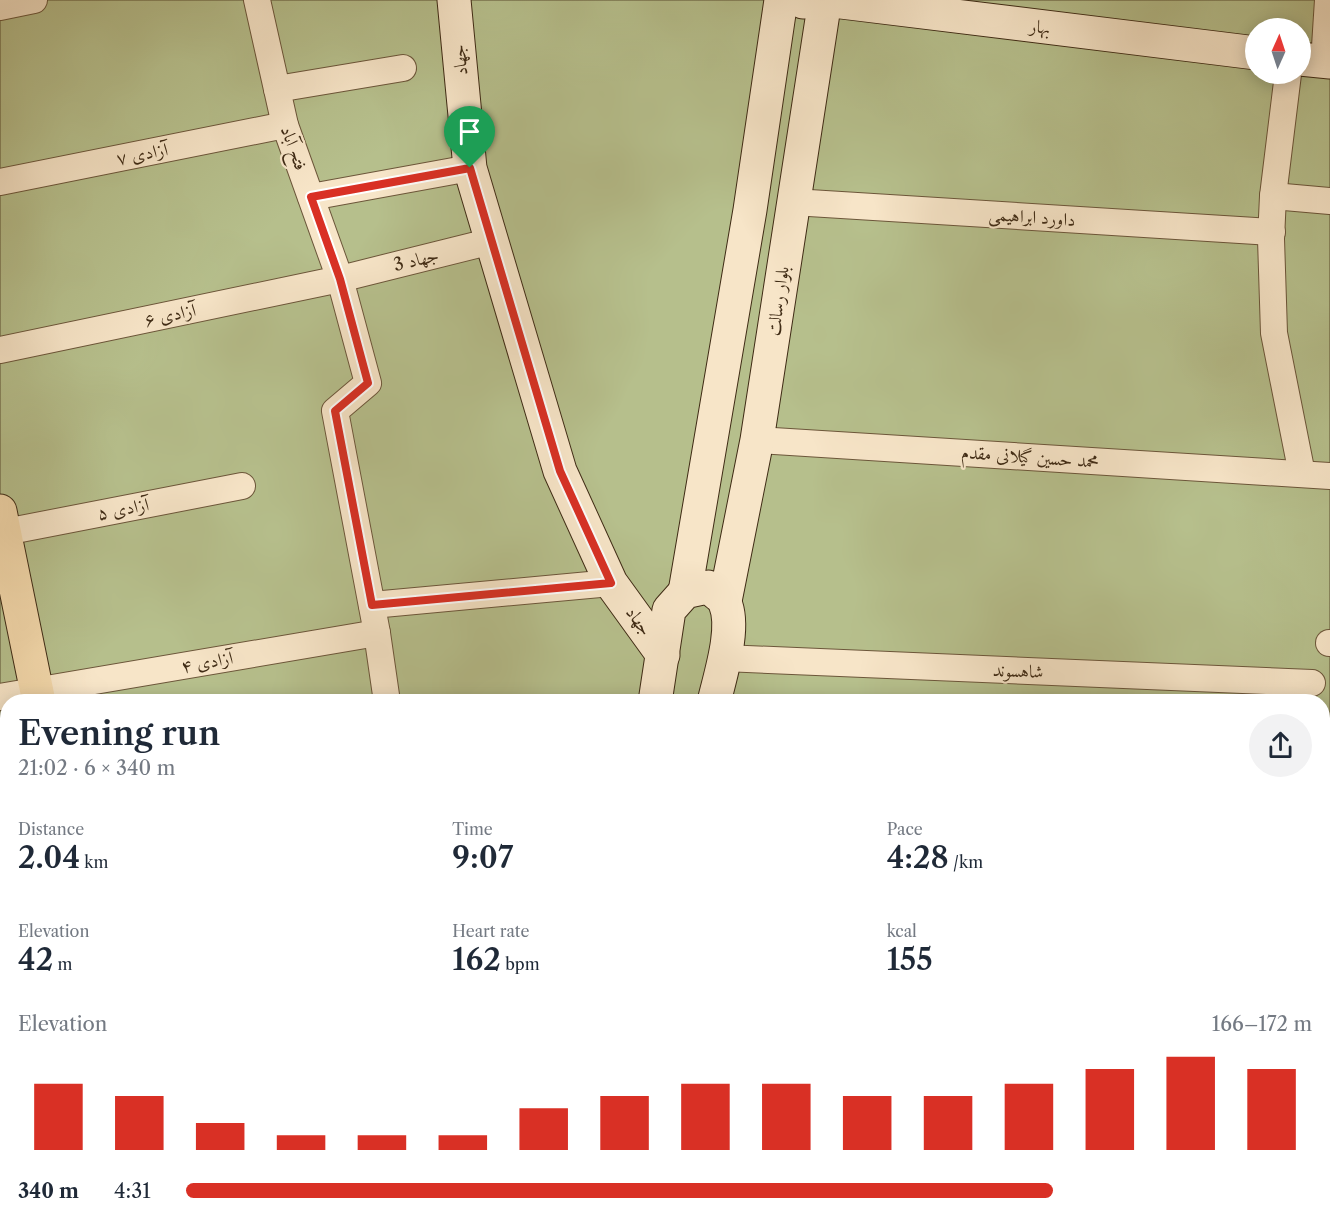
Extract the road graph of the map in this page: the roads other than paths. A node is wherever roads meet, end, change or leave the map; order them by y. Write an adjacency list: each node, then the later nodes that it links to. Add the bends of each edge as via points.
1 (34, 0): 7 (street)
2 (257, 0): 12 (street, فتح آباد)
3 (454, 0): 14 (main road, جهاد)
4 (825, 0): 6 (main road, بهار); 8 (main road, بهار); 19 (main road, بلوار رسالت)
5 (1328, 0): 9 (street)
6 (781, 2): 30 (main road)
7 (0, 7)
8 (1245, 52)
9 (1318, 61)
10 (403, 68): 12 (street)
11 (1287, 84): 16 (street)
12 (277, 88): 13 (street, فتح آباد)
13 (285, 125): 15 (street, آزادی ۷); 17 (street, فتح آباد)
14 (470, 168): 17 (street); 21 (main road, جهاد)
15 (0, 182)
16 (1274, 195): 18 (street); 20 (street)
17 (311, 197): 22 (street, فتح آباد)
18 (1330, 201)
19 (793, 202): 20 (street, داورد ابراهیمی); 24 (main road, بلوار رسالت)
20 (1272, 232): 25 (street, via 1274,333)
21 (492, 241): 22 (street, جهاد 3); 29 (main road, جهاد, via 560,471)
22 (340, 279): 23 (street, آزادی ۶); 32 (street, فتح آباد, via 368,383 335,411)
23 (0, 351)
24 (757, 440): 25 (street, محمد حسین گیلانی مقدم); 31 (main road, بلوار رسالت)
25 (1302, 474): 26 (street, محمد حسین گیلانی مقدم)
26 (1330, 476)
27 (242, 486): 28 (street, آزادی ۵)
28 (1, 525): 37 (main road)
29 (611, 583): 32 (street); 36 (main road, جهاد)
30 (685, 592): 31 (main road, via 708,587); 36 (main road, via 669,610)
31 (725, 601): 34 (main road, بلوار رسالت, via 729,621)
32 (372, 605): 33 (street, فتح آباد)
33 (378, 633): 38 (street, آزادی ۴); 39 (street, فتح آباد)
34 (724, 658): 35 (street, شاهسوند); 40 (main road, بلوار رسالت)
35 (1312, 683)
36 (661, 686)
37 (38, 694)
38 (49, 694)
39 (386, 694)
40 (716, 694)

